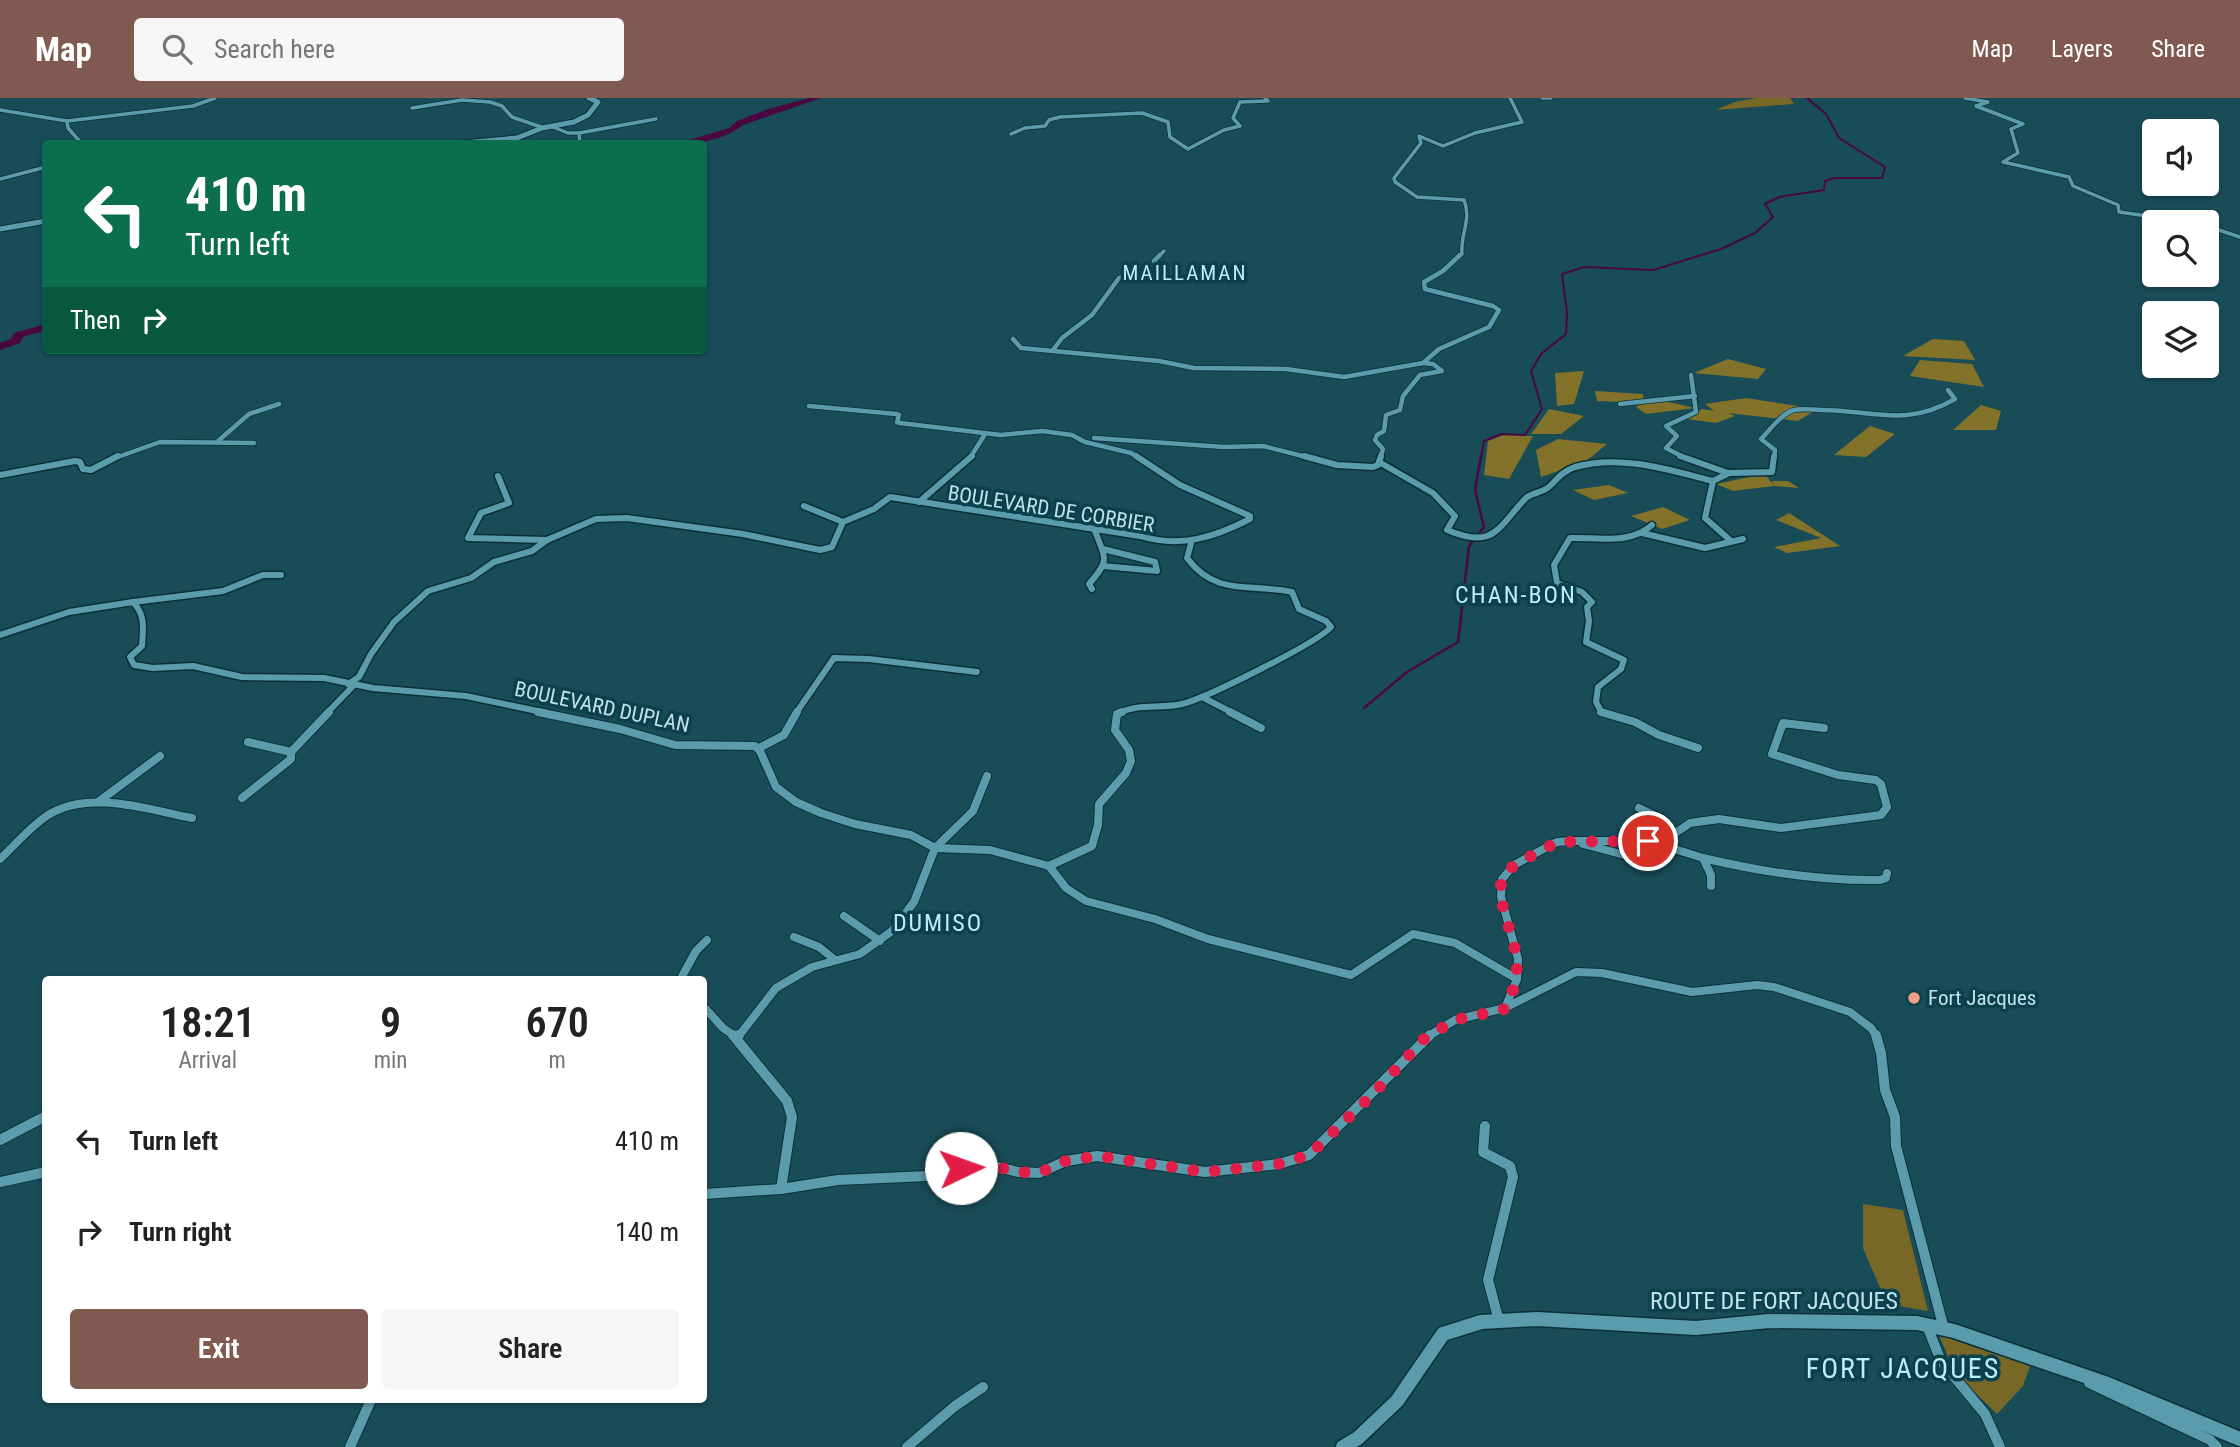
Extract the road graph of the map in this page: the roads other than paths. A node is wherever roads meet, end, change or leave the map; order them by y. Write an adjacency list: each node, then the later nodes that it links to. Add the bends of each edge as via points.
1 (215, 98): 11 (street, via 193,106)
2 (589, 98): 12 (street, via 598,102 586,117)
3 (1265, 98): 15 (street, via 1268,102 1240,103 1233,118 1240,126 1222,129 1188,149 1170,138 1168,122 1142,113 1060,117 1045,126)
4 (1510, 98): 29 (street, via 1522,122 1443,146 1419,136 1421,143 1410,150 1394,178 1417,197 1457,198 1469,209 1462,254 1424,282 1425,289 1499,310 1489,327 1439,349)
5 (1542, 98): 6 (street)
6 (1551, 98)
7 (1965, 98): 21 (street, via 1988,102 1976,106 2023,124 2011,129 2018,153 2003,162 2069,177 2073,186 2118,205 2117,211)
8 (412, 108): 13 (street, via 462,100 490,102 512,117)
9 (0, 110): 11 (street)
10 (656, 119): 14 (street)
11 (67, 121): 16 (street)
12 (553, 127): 13 (street); 14 (street)
13 (544, 128): 17 (street, via 519,138)
14 (579, 133): 18 (street)
15 (1011, 134)
16 (78, 140)
17 (497, 140)
18 (580, 140)
19 (42, 168): 20 (street)
20 (0, 179)
21 (2142, 214)
22 (42, 222): 23 (street)
23 (0, 229)
24 (2219, 230): 25 (street)
25 (2240, 237)
26 (1164, 251): 28 (street, via 1154,261 1167,272 1133,272 1119,278 1104,302 1080,326 1063,334)
27 (1013, 339): 28 (street, via 1021,348)
28 (1053, 350): 29 (street, via 1194,368 1255,368 1344,377)
29 (1423, 363): 40 (street, via 1442,371 1420,375 1409,385 1400,410 1386,415 1384,431 1375,440 1383,449)
30 (1691, 375): 32 (street)
31 (1948, 390): 41 (street, via 1955,399 1917,415 1794,410 1761,439 1776,450 1772,472)
32 (1695, 397): 34 (street); 41 (street, via 1696,412 1667,426 1677,436 1666,448)
33 (279, 404): 38 (street, via 249,414)
34 (1620, 404)
35 (809, 406): 36 (street, via 896,414 900,424)
36 (985, 434): 37 (street, via 1042,431); 45 (street, via 973,456)
37 (1083, 440): 40 (street, via 1263,446 1337,466 1373,467); 53 (street, BOULEVARD DE CORBIER, via 1131,453 1180,485 1250,516 1239,526)
38 (217, 442): 39 (street); 42 (street, via 155,443 91,470 72,461)
39 (254, 443)
40 (1379, 462): 44 (street, via 1440,498 1455,516 1447,530 1471,538 1498,532 1528,496 1545,491 1557,475 1588,464 1632,464)
41 (1729, 473): 44 (street)
42 (0, 475)
43 (498, 475): 52 (street, via 509,503 481,513 468,538)
44 (1713, 481): 54 (street, via 1705,518)
45 (919, 502): 47 (street, BOULEVARD DE CORBIER, via 890,497); 49 (street, BOULEVARD DE CORBIER)
46 (804, 506): 47 (street)
47 (843, 522): 52 (street, via 832,547 820,550 617,517 596,519)
48 (1652, 525): 50 (street)
49 (1095, 531): 53 (street, BOULEVARD DE CORBIER, via 1164,543); 55 (street)
50 (1641, 533): 54 (street, via 1705,548); 68 (street, via 1570,538 1556,558 1554,578 1592,602 1587,607 1586,642 1623,660 1621,669 1598,687 1596,702 1602,714)
51 (1743, 539): 54 (street)
52 (547, 540): 62 (street, via 532,551 494,562 471,578 428,591 394,622)
53 (1192, 540): 63 (street, via 1187,558 1206,582 1292,592 1299,609 1331,627)
54 (1730, 540)
55 (1103, 549): 56 (street); 56 (street, via 1155,562 1157,570)
56 (1103, 566): 58 (street, via 1089,584)
57 (281, 575): 59 (street, via 249,577 225,590)
58 (1091, 589)
59 (133, 602): 60 (street, via 69,612); 62 (street, BOULEVARD DUPLAN, via 144,619 142,646 130,657 134,665 193,666 242,677 324,678)
60 (0, 635)
61 (977, 672): 67 (street, via 834,658 785,735)
62 (351, 684): 67 (street, BOULEVARD DUPLAN, via 466,696 675,745); 69 (street)
63 (1202, 697): 64 (street); 83 (street, via 1184,703 1138,705 1118,714 1113,724 1118,739 1130,750 1128,771 1097,808 1092,846)
64 (1261, 728)
65 (1824, 728): 76 (street, via 1784,720 1772,754 1838,775 1876,780 1887,807 1881,815 1781,828 1719,818 1690,823)
66 (248, 742): 69 (street)
67 (759, 748): 79 (street, via 776,788 796,802 855,824 911,835)
68 (1698, 748)
69 (291, 752): 72 (street, via 287,764)
70 (160, 756): 73 (street)
71 (987, 776): 79 (street, via 973,811)
72 (242, 798)
73 (98, 802): 75 (street); 82 (street, via 67,806 41,820)
74 (1639, 808): 76 (street, via 1662,819)
75 (192, 818)
76 (1674, 834): 78 (street)
77 (1573, 841): 78 (street); 80 (street); 92 (street, via 1557,842 1514,865 1502,879 1501,897 1518,959)
78 (1648, 841): 81 (street)
79 (935, 848): 83 (street, via 990,850); 89 (street, via 914,902)
80 (1636, 858)
81 (1703, 858): 84 (street, via 1766,873 1829,879 1880,880); 85 (street)
82 (0, 859)
83 (1049, 866): 92 (street, via 1066,888 1086,901 1345,975 1413,934 1472,950)
84 (1887, 873)
85 (1711, 886)
86 (844, 916): 89 (street)
87 (794, 937): 90 (street, via 819,947)
88 (707, 940): 91 (street)
89 (880, 941): 90 (street, via 860,954)
90 (835, 960): 95 (street, via 812,967 776,988)
91 (682, 976)
92 (1517, 979): 93 (street)
93 (1505, 1009): 101 (street, via 1455,1020 1424,1039 1309,1155 1279,1164 1205,1172 1097,1156 1066,1161 1039,1173 985,1164 928,1176); 105 (street, via 1569,974 1586,971 1692,992 1774,987 1861,1018 1883,1049 1884,1089 1895,1115 1896,1146)
94 (707, 1010): 95 (street)
95 (737, 1038): 101 (street, via 788,1101 792,1118)
96 (42, 1118): 98 (street)
97 (1485, 1126): 103 (street, via 1483,1152 1510,1166 1514,1177 1488,1280)
98 (0, 1140)
99 (42, 1173): 100 (street)
100 (0, 1182)
101 (781, 1189): 102 (street)
102 (707, 1195)
103 (1499, 1321): 104 (street, ROUTE DE FORT JACQUES, via 1696,1328 1782,1320); 112 (street, ROUTE DE FORT JACQUES, via 1443,1334 1396,1401)
104 (1926, 1325): 105 (street, ROUTE DE FORT JACQUES); 113 (street, via 1946,1370 1994,1425)
105 (1944, 1329): 106 (street, ROUTE DE FORT JACQUES)
106 (2077, 1374): 109 (street, ROUTE DE FORT JACQUES); 114 (street, via 2105,1393 2151,1411)
107 (983, 1387): 111 (street)
108 (370, 1403): 110 (street)
109 (2240, 1439)
110 (350, 1447)
111 (907, 1447)
112 (1343, 1447)
113 (2000, 1447)
114 (2217, 1447)

